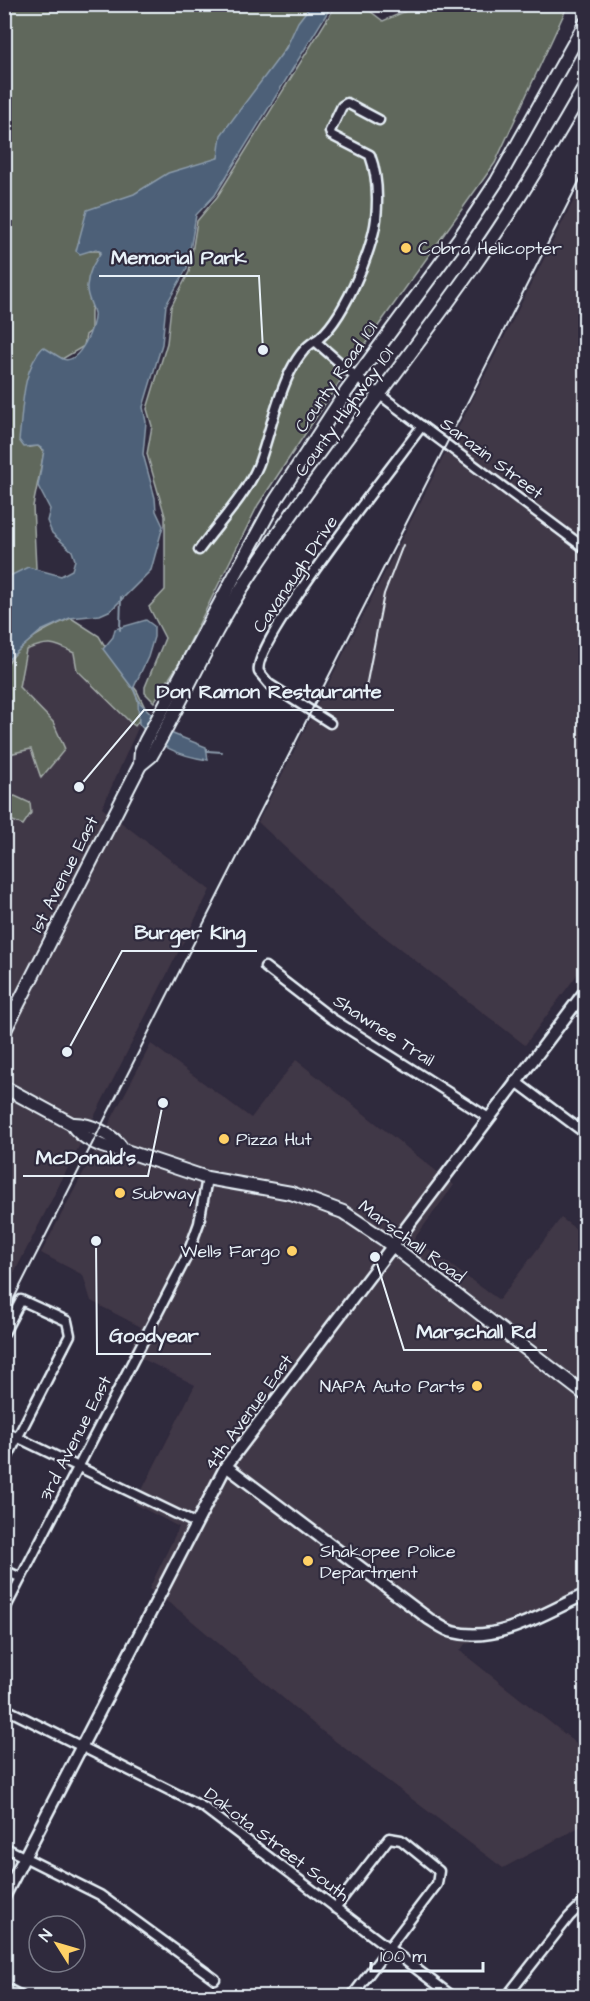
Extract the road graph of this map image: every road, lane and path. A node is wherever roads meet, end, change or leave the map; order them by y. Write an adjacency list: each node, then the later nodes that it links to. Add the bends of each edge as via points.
1 (585, 22): 5 (main road, County Road 101, via 539,110 490,191)
2 (585, 85): 6 (main road, County Highway 101, via 496,233)
3 (379, 120): 4 (street, via 347,103 330,131 370,155 376,219 345,306)
4 (315, 341): 5 (street, Sarazin Street); 9 (street, via 301,354 275,406 253,475)
5 (356, 377): 6 (street, Sarazin Street); 10 (main road, County Road 101, via 275,501)
6 (380, 393): 7 (street, Sarazin Street); 10 (main road, County Highway 101, via 245,583)
7 (422, 426): 8 (street, Sarazin Street); 11 (street, Cavanaugh Drive, via 289,607 259,658 259,672 269,684)
8 (585, 549)
9 (199, 550)
10 (175, 697): 12 (main road, County Highway 101)
11 (330, 723)
12 (140, 765): 15 (main road, 1st Avenue East)
13 (265, 968): 18 (street, Shawnee Trail, via 331,1018)
14 (585, 990): 16 (street, 4th Avenue East)
15 (4, 1032)
16 (515, 1081): 18 (street, 4th Avenue East); 19 (street)
17 (4, 1087): 20 (main road, Marschall Road, via 114,1151 123,1150)
18 (487, 1117): 21 (street, 4th Avenue East)
19 (585, 1134)
20 (207, 1178): 21 (main road, Marschall Road, via 291,1193 343,1212); 28 (street, 3rd Avenue East, via 199,1223 187,1256)
21 (391, 1246): 23 (main road, Marschall Road); 27 (street, 4th Avenue East)
22 (4, 1333): 25 (street, via 21,1300 67,1321 70,1335)
23 (585, 1395)
24 (4, 1431): 25 (street)
25 (17, 1438): 26 (street); 28 (street)
26 (4, 1464)
27 (226, 1466): 29 (street, 4th Avenue East); 32 (street, via 450,1632 489,1634)
28 (78, 1468): 29 (street); 31 (street, 3rd Avenue East)
29 (195, 1524): 35 (street, 4th Avenue East)
30 (4, 1570): 31 (street)
31 (21, 1578): 33 (street, 3rd Avenue East)
32 (585, 1594)
33 (4, 1611)
34 (4, 1708): 35 (street, Dakota Street South)
35 (82, 1744): 37 (street, 4th Avenue East); 40 (street, Dakota Street South, via 203,1807)
36 (4, 1847): 37 (street)
37 (25, 1857): 38 (street, 4th Avenue East); 42 (street, via 100,1895)
38 (4, 1897)
39 (585, 1900): 47 (street)
40 (335, 1908): 41 (street, Dakota Street South); 41 (street, via 390,1838 401,1840 435,1866 439,1877 436,1884)
41 (387, 1948): 45 (street); 46 (street, Dakota Street South)
42 (215, 1979)
43 (4, 1988): 44 (street)
44 (21, 1996)
45 (352, 1996)
46 (452, 1996)
47 (507, 1996)

